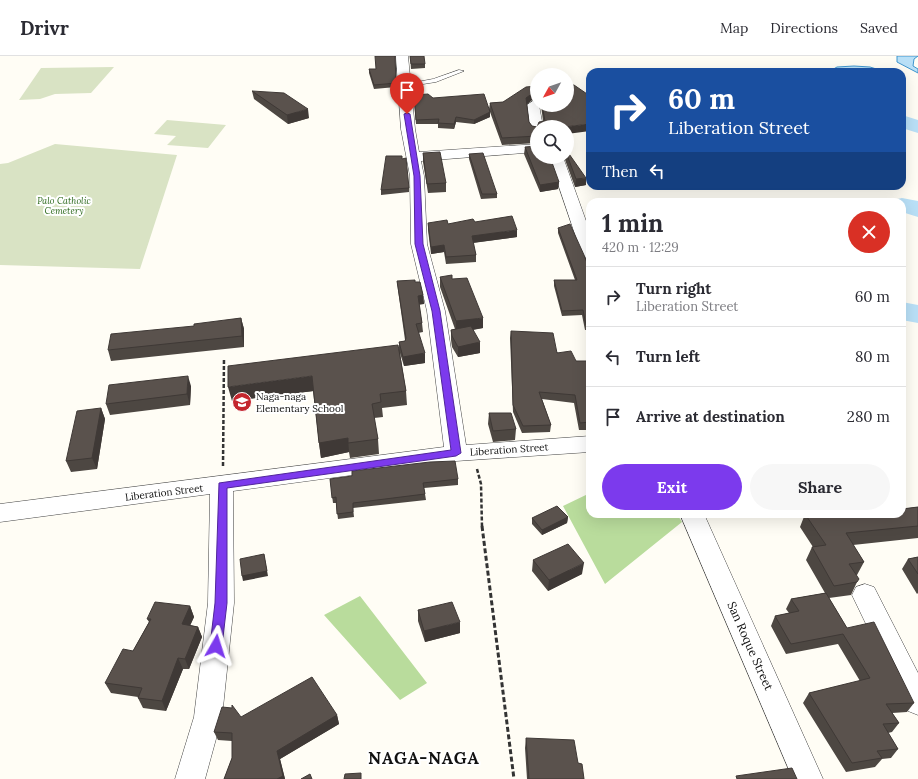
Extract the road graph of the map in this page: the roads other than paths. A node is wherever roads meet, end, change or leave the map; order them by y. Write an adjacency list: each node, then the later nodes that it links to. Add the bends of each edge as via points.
1 (402, 56): 3 (street)
2 (461, 71): 3 (lane, via 434,81)
3 (404, 85): 5 (street)
4 (530, 149): 5 (street)
5 (413, 157): 9 (street, via 417,176 419,244 436,311)
6 (558, 164): 7 (street)
7 (586, 244)
8 (586, 444): 9 (street, Liberation Street)
9 (456, 453): 10 (street, Liberation Street)
10 (222, 485): 11 (street, Liberation Street); 15 (street, via 221,603 208,717)
11 (0, 513)
12 (694, 518): 16 (street, San Roque Street)
13 (865, 595): 14 (street)
14 (918, 702)
15 (190, 779)
16 (808, 779)

